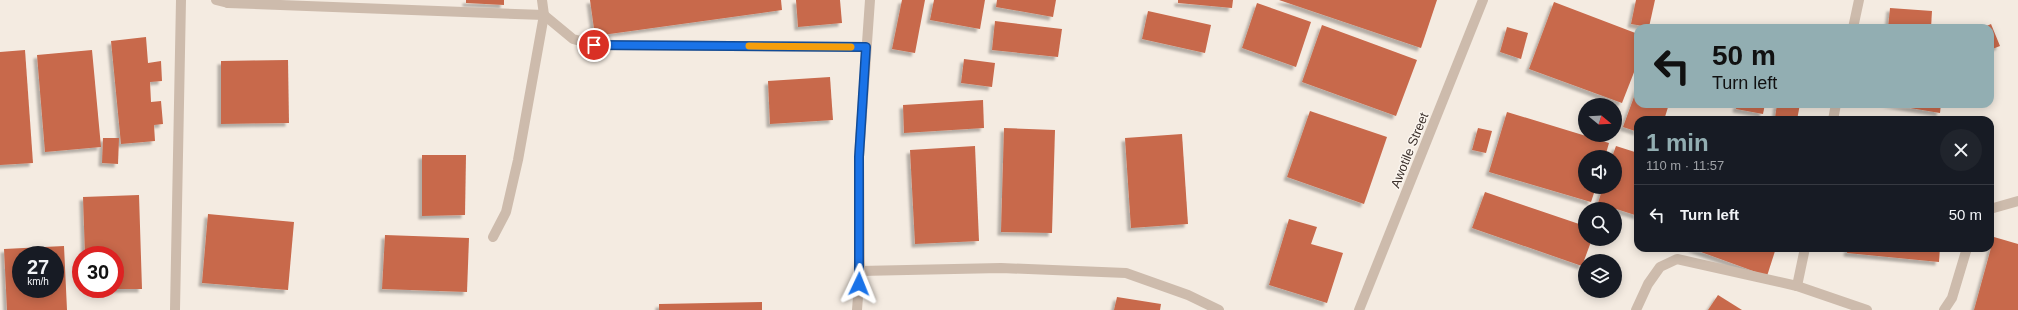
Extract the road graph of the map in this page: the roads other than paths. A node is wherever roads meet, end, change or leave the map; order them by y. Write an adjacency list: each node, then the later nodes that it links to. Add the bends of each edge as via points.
1 (181, 0): 18 (street)
2 (216, 0): 7 (street)
3 (542, 0): 8 (street)
4 (870, 0): 10 (street)
5 (1483, 0): 21 (street, Awotile Street)
6 (1859, 0): 9 (street)
7 (228, 2): 8 (street)
8 (544, 15): 10 (street, via 573,39 594,45); 13 (street, via 518,160 506,212)
9 (1854, 24)
10 (866, 47): 16 (street, via 859,157)
11 (2018, 201): 12 (street)
12 (1994, 208)
13 (493, 237)
14 (1804, 252): 17 (street)
15 (1966, 252): 24 (street, via 1952,298)
16 (860, 270): 19 (street); 20 (street, via 1001,268 1126,273 1188,295)
17 (1797, 286): 22 (street, via 1677,260 1660,267 1648,284); 23 (street)
18 (175, 310)
19 (857, 310)
20 (1219, 310)
21 (1359, 310)
22 (1636, 310)
23 (1867, 310)
24 (1944, 310)

